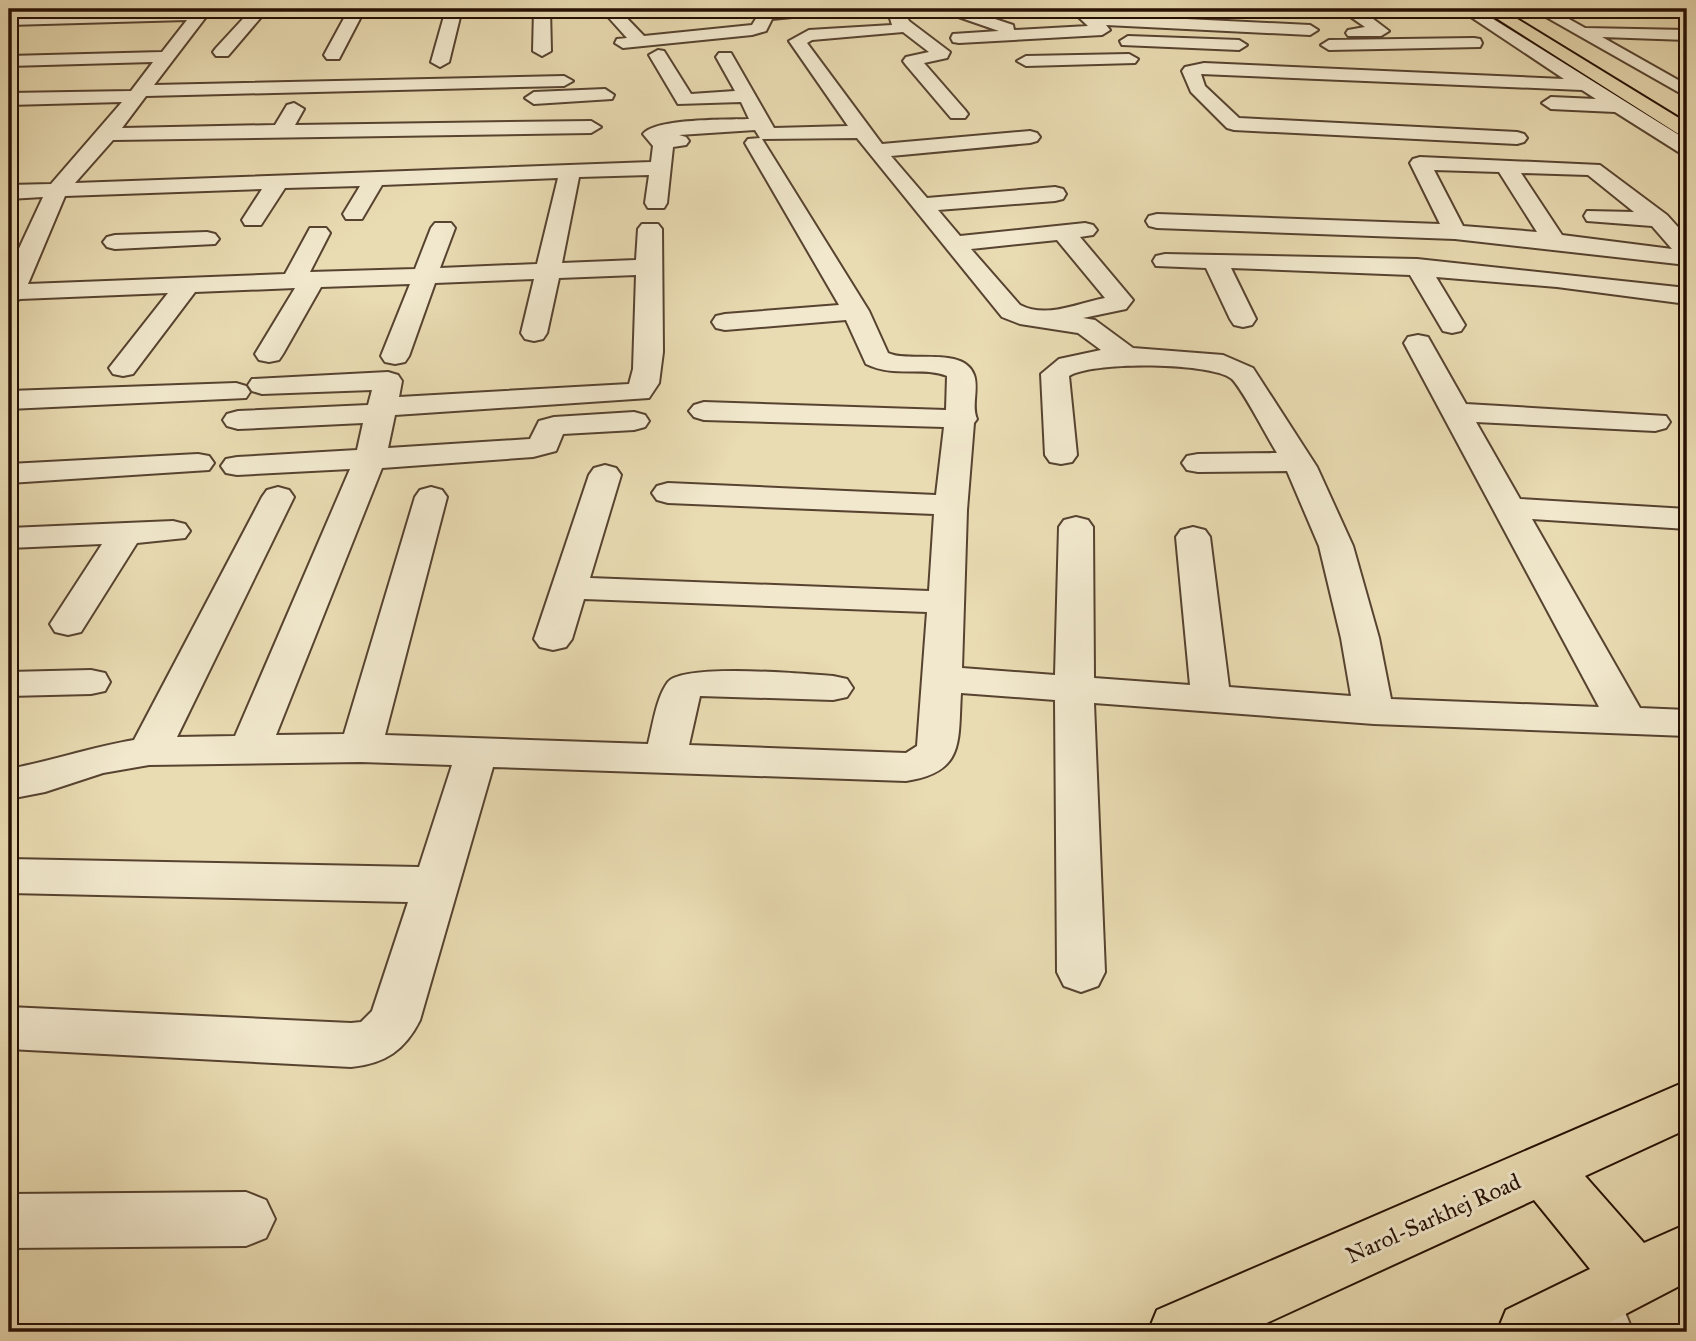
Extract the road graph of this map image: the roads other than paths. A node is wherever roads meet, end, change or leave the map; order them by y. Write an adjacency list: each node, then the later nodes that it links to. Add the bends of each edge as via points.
1 (260, 9): 35 (street)
2 (357, 9): 36 (street)
3 (454, 9): 44 (street)
4 (542, 9): 34 (street)
5 (609, 9): 27 (street, via 631,42)
6 (823, 9): 16 (street)
7 (1467, 9): 39 (street)
8 (1490, 9): 69 (main road)
9 (1508, 9): 63 (main road)
10 (1540, 9): 24 (street)
11 (1286, 10): 31 (street)
12 (1351, 10): 31 (street, via 1381,31)
13 (201, 12): 19 (street); 23 (street)
14 (747, 12): 16 (street)
15 (1083, 13): 21 (street); 32 (street, via 1102,30)
16 (770, 14): 27 (street, via 757,29)
17 (677, 18): 27 (street)
18 (925, 19): 21 (street); 62 (street, via 941,52 912,61); 78 (street, via 895,30 809,35 797,41)
19 (9, 20)
20 (1106, 20): 31 (street)
21 (986, 21): 32 (street)
22 (1445, 25): 29 (street)
23 (185, 31): 25 (street); 40 (street)
24 (1582, 32): 26 (street); 52 (street)
25 (104, 34)
26 (1687, 35)
27 (697, 36)
28 (958, 43): 32 (street)
29 (1474, 43): 31 (street); 31 (street, via 1488,52 1402,58)
30 (1061, 44): 32 (street); 33 (street); 42 (street)
31 (1321, 45)
32 (1020, 47): 42 (street)
33 (1125, 47): 42 (street); 45 (street, via 1170,48)
34 (542, 51)
35 (222, 52)
36 (333, 55)
37 (658, 55): 54 (street, via 685,100)
38 (1505, 55): 39 (street)
39 (1542, 56): 48 (street)
40 (165, 57): 43 (street); 51 (street)
41 (725, 57): 54 (street)
42 (1075, 60)
43 (9, 61)
44 (440, 62)
45 (1248, 62): 46 (street); 70 (street, via 1191,71 1197,88 1229,122)
46 (1454, 79): 48 (street); 56 (street)
47 (564, 81): 59 (street)
48 (1587, 85): 60 (street)
49 (9, 86): 51 (street)
50 (304, 88): 51 (street); 59 (street); 68 (street)
51 (141, 90): 55 (street); 64 (street)
52 (1687, 92)
53 (605, 94): 59 (street)
54 (747, 96): 71 (street)
55 (9, 99)
56 (1469, 99)
57 (483, 100): 59 (street)
58 (1537, 102): 60 (street)
59 (526, 105): 67 (street); 68 (street)
60 (1619, 106): 76 (street)
61 (1390, 108): 70 (street)
62 (958, 114)
63 (1687, 115)
64 (121, 116): 65 (street); 72 (street)
65 (95, 117)
66 (1481, 118): 73 (street)
67 (587, 119)
68 (282, 131): 72 (street)
69 (1687, 131)
70 (1402, 132): 73 (street)
71 (758, 133): 77 (street, via 665,130 653,134); 78 (street); 117 (street)
72 (107, 134): 87 (street)
73 (1494, 137): 74 (street)
74 (1517, 138)
75 (976, 142): 78 (street); 79 (street); 79 (street, via 1029,147)
76 (1687, 149)
77 (668, 152): 80 (street); 91 (street)
78 (887, 156): 92 (street)
79 (996, 161): 81 (street)
80 (566, 163): 83 (street); 111 (street)
81 (957, 164)
82 (1505, 166): 97 (street, via 1586,162); 101 (street, via 1420,163); 103 (street)
83 (472, 174): 84 (street); 90 (street)
84 (375, 178): 85 (street); 94 (street)
85 (278, 182): 86 (street); 96 (street)
86 (182, 185): 87 (street); 93 (street)
87 (57, 190): 88 (street); 115 (street)
88 (9, 192)
89 (1055, 194): 92 (street)
90 (461, 200)
91 (656, 203)
92 (923, 205): 104 (street)
93 (158, 214)
94 (354, 214)
95 (1595, 216): 97 (street)
96 (253, 220)
97 (1659, 220): 105 (street)
98 (1157, 221): 101 (street)
99 (443, 228): 112 (street)
100 (650, 229): 109 (street)
101 (1455, 232): 103 (street)
102 (318, 233): 114 (street)
103 (1554, 241): 106 (street)
104 (956, 243): 119 (street, via 1011,312); 119 (street, via 1074,231 1120,300)
105 (1687, 251)
106 (1687, 258)
107 (1166, 261): 108 (street)
108 (1216, 261): 110 (street); 118 (street)
109 (648, 267): 111 (street); 131 (street, via 649,351 644,387 639,391)
110 (1417, 267): 116 (street); 121 (street)
111 (548, 270): 112 (street); 122 (street)
112 (426, 275): 114 (street); 125 (street)
113 (183, 277): 113 (street, via 213,232 124,245 126,264); 114 (street); 115 (street); 127 (street)
114 (304, 280): 124 (street)
115 (11, 287)
116 (1687, 296)
117 (856, 311): 120 (street); 135 (street, via 879,361 942,365 958,371)
118 (1243, 319)
119 (1051, 320): 126 (street, via 1086,326)
120 (724, 322)
121 (1452, 325)
122 (534, 334)
123 (1418, 343): 133 (street)
124 (270, 354)
125 (395, 356)
126 (1126, 356): 138 (street, via 1073,364 1055,374); 140 (street, via 1211,361 1234,367 1243,374)
127 (123, 368)
128 (876, 376): 134 (street)
129 (245, 399): 130 (street); 131 (street); 131 (street, via 385,380)
130 (9, 400)
131 (382, 410): 139 (street)
132 (704, 411): 134 (street)
133 (1457, 412): 137 (street); 150 (street)
134 (870, 416): 135 (street)
135 (962, 419): 149 (street)
136 (634, 421): 139 (street, via 550,427 545,444 533,448)
137 (1655, 422)
138 (1061, 455)
139 (370, 459): 143 (street); 171 (street)
140 (1298, 462): 142 (street); 167 (street, via 1336,546)
141 (198, 463): 144 (street)
142 (1198, 463)
143 (237, 466)
144 (9, 474)
145 (605, 475): 157 (street)
146 (668, 493): 149 (street)
147 (278, 497): 172 (street)
148 (430, 497): 170 (street)
149 (951, 505): 158 (street)
150 (1509, 508): 151 (street); 168 (street)
151 (1687, 519)
152 (1076, 527): 165 (street)
153 (173, 531): 154 (street)
154 (126, 533): 156 (street); 159 (street)
155 (1193, 537): 166 (street)
156 (9, 538)
157 (570, 588): 158 (street); 160 (street)
158 (945, 602): 161 (street)
159 (68, 624)
160 (553, 639)
161 (943, 679): 165 (street); 174 (street, via 936,750 922,765)
162 (91, 682): 163 (street)
163 (9, 684)
164 (833, 688): 174 (street, via 687,686)
165 (1074, 689): 166 (street); 178 (street)
166 (1211, 699): 167 (street)
167 (1374, 711): 168 (street)
168 (1627, 721): 169 (street)
169 (1687, 723)
170 (361, 748): 171 (street); 173 (street)
171 (250, 750): 172 (street)
172 (149, 751): 175 (street)
173 (477, 751): 174 (street); 177 (street)
174 (665, 757)
175 (9, 784)
176 (9, 876): 177 (street)
177 (436, 886): 179 (street, via 395,1020 384,1036 369,1044)
178 (1081, 972)
179 (9, 1028)
180 (1687, 1104): 181 (main road, Narol-Sarkhej Road)
181 (1544, 1168): 185 (main road); 186 (main road, Narol-Sarkhej Road)
182 (246, 1219): 183 (street)
183 (9, 1221)
184 (1687, 1252): 185 (main road)
185 (1609, 1304): 187 (main road)
186 (1179, 1332)
187 (1528, 1332)

